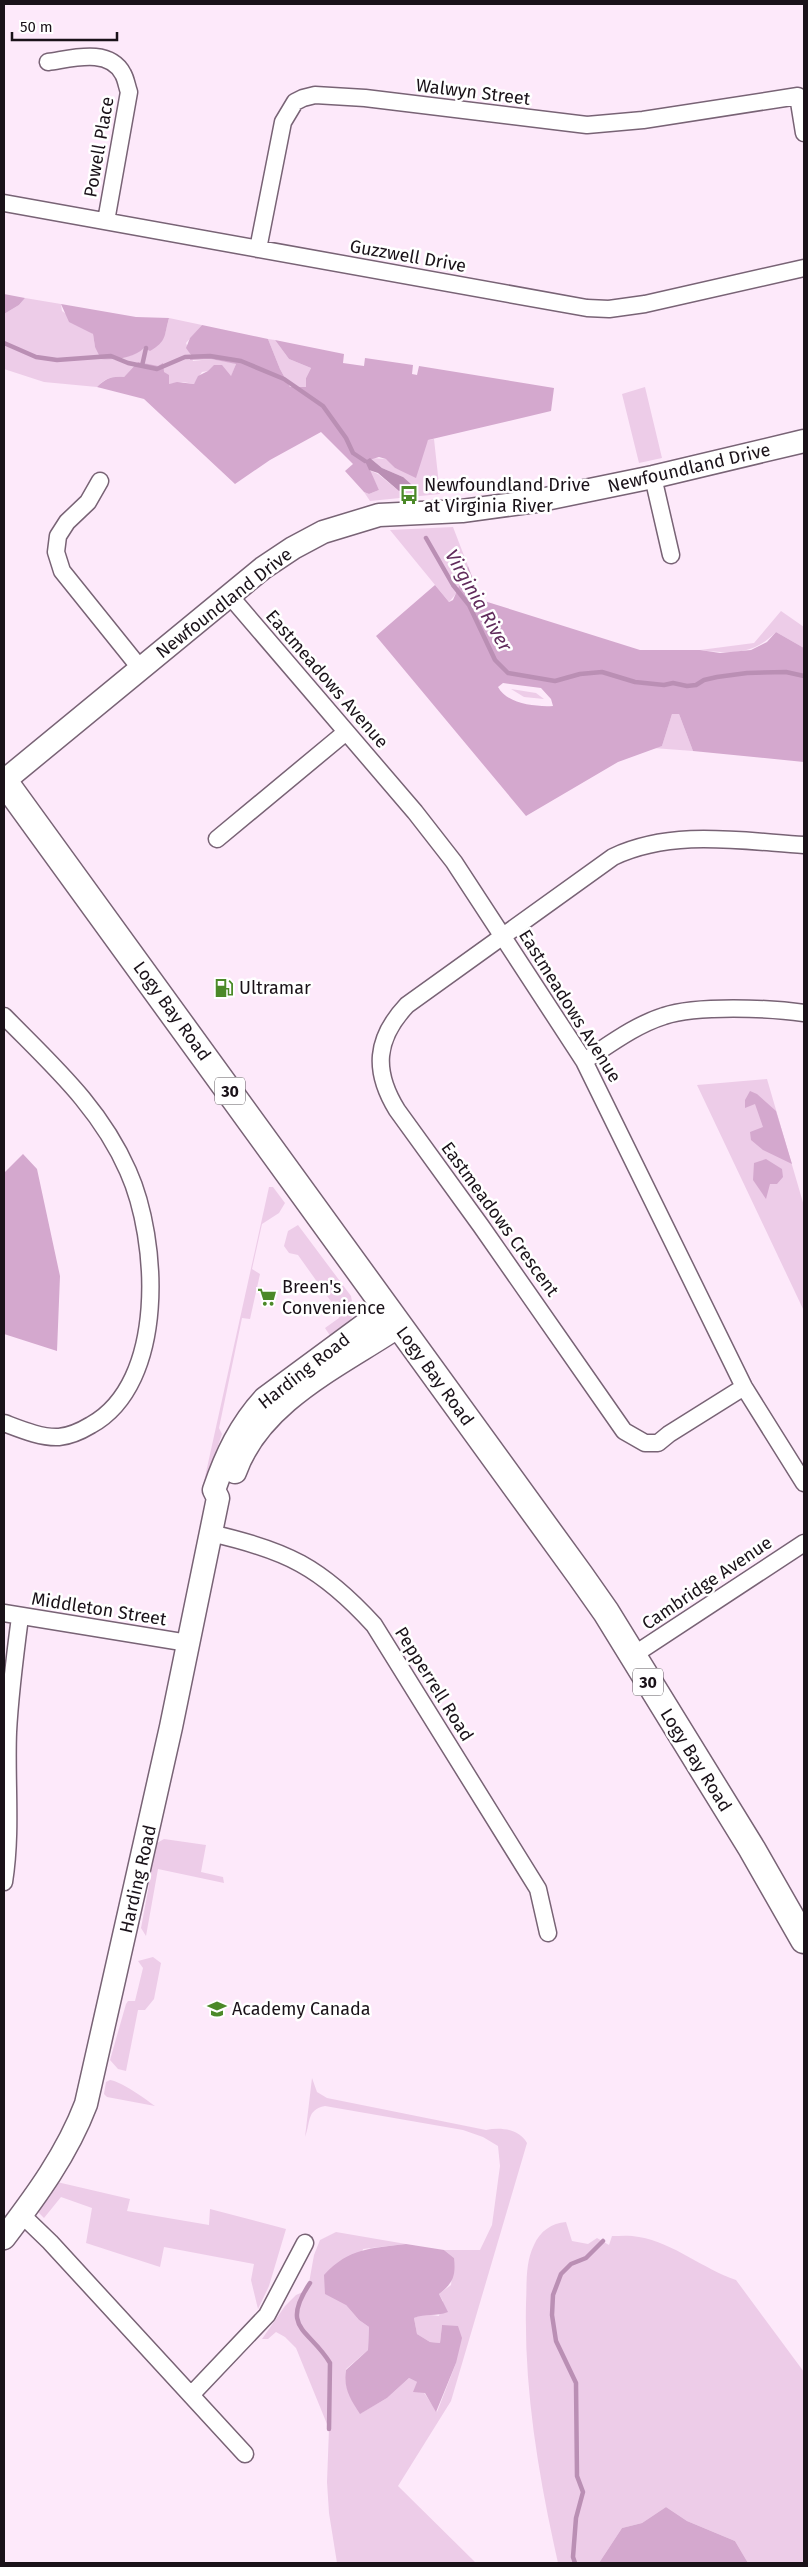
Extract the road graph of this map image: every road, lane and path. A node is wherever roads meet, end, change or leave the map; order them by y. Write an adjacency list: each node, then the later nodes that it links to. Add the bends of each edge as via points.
1 (48, 62): 4 (street, Powell Place, via 88,56 109,60 123,73 129,92)
2 (804, 133): 5 (street, Walwyn Street, via 798,96 642,120 587,125 315,95 303,98 282,122)
3 (4, 203): 4 (street, Guzzwell Drive)
4 (106, 221): 5 (street, Guzzwell Drive)
5 (258, 249): 6 (street, Guzzwell Drive, via 587,308 609,309 645,304)
6 (804, 268)
7 (804, 441): 8 (street, Newfoundland Drive)
8 (653, 477): 10 (street); 11 (street, Newfoundland Drive, via 536,501 462,511 379,515 349,522 293,548)
9 (100, 481): 12 (street, via 88,502 67,522 58,536 56,552 62,571)
10 (671, 555)
11 (230, 596): 12 (street, Newfoundland Drive); 13 (street, Eastmeadows Avenue)
12 (140, 668): 14 (street, Newfoundland Drive)
13 (346, 732): 15 (street); 17 (street, Eastmeadows Avenue, via 454,862)
14 (4, 781): 21 (main road, Logy Bay Road / 30)
15 (217, 839)
16 (804, 845): 17 (street, Eastmeadows Crescent, via 686,838 646,844 613,857)
17 (503, 936): 20 (street, Eastmeadows Avenue); 22 (street, Eastmeadows Crescent, via 407,1005 393,1020 383,1043 380,1070 386,1093 624,1431 645,1443 658,1443)
18 (804, 1013): 20 (street, via 708,1009 679,1012 646,1024)
19 (4, 1016): 23 (street, via 92,1108 112,1137 142,1210 151,1281 142,1349 133,1381 120,1402 102,1419 77,1432 58,1437)
20 (584, 1061): 22 (street, Eastmeadows Avenue)
21 (393, 1317): 25 (street, Harding Road, via 288,1380 260,1404 234,1438 223,1464 214,1490 218,1498); 30 (main road, Logy Bay Road / 30, via 580,1575)
22 (744, 1387): 24 (street, Eastmeadows Avenue)
23 (4, 1423)
24 (804, 1483)
25 (210, 1534): 29 (street, Harding Road); 33 (street, Pepperrell Road, via 267,1548 304,1564 349,1598 374,1625 538,1889)
26 (804, 1542): 30 (street, Cambridge Avenue)
27 (4, 1613): 28 (street, Middleton Street)
28 (20, 1617): 29 (street, Middleton Street); 31 (street, via 10,1693)
29 (188, 1643): 35 (street, Harding Road, via 140,1872 86,2104 61,2158)
30 (632, 1656): 34 (main road, Logy Bay Road / 30)
31 (6, 1772): 32 (street, via 9,1829)
32 (4, 1882)
33 (548, 1933)
34 (804, 1940)
35 (22, 2215): 36 (street, Harding Road); 38 (street)
36 (4, 2238)
37 (304, 2243): 38 (street, via 267,2315)
38 (191, 2395): 39 (street)
39 (245, 2454)

